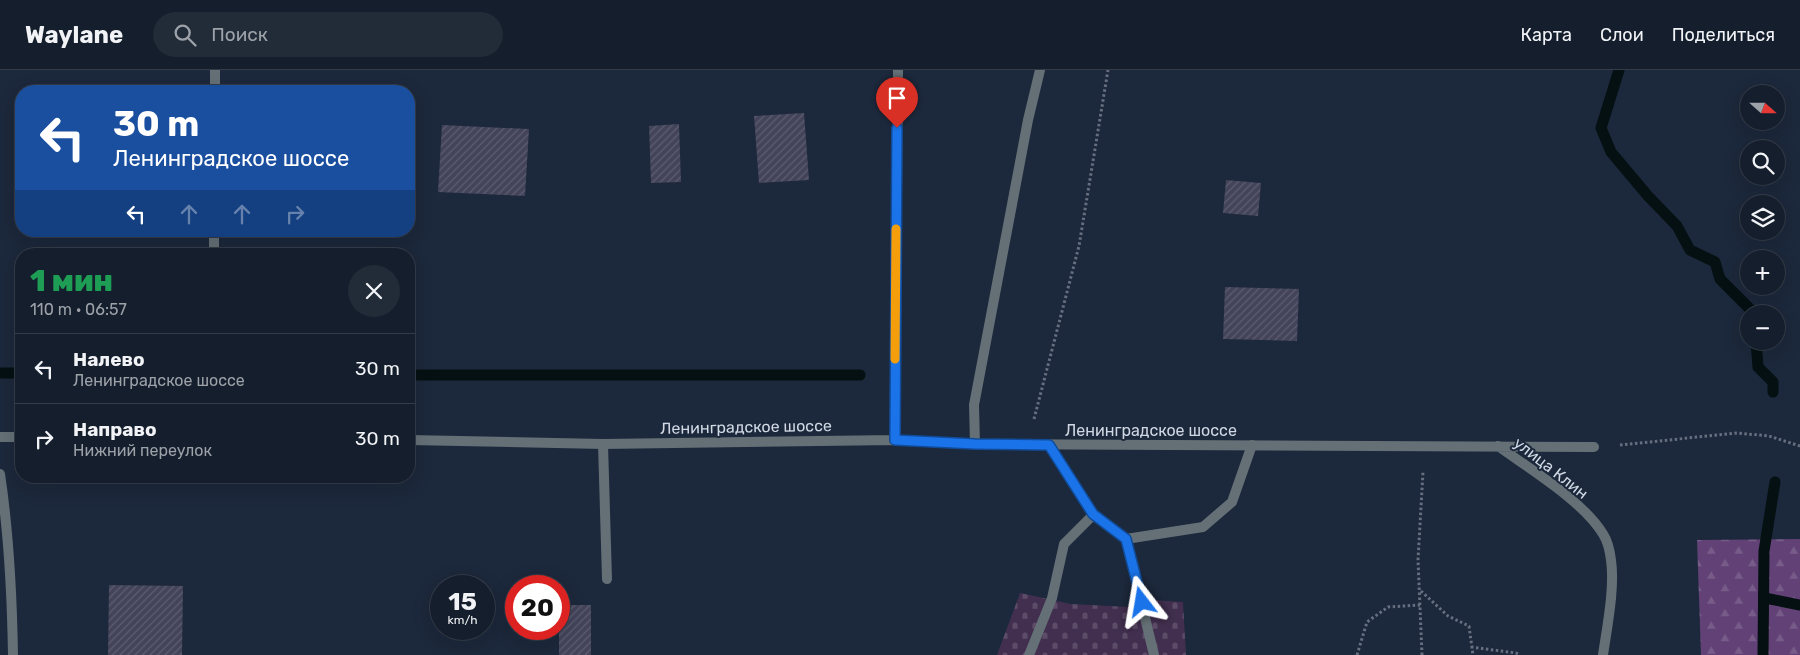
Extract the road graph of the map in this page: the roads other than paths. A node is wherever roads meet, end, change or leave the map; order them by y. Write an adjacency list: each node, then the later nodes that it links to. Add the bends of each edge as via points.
1 (215, 70): 4 (street)
2 (898, 70): 8 (street)
3 (1040, 70): 10 (street, via 974,405)
4 (215, 85)
5 (0, 437): 6 (street)
6 (15, 437)
7 (415, 440): 9 (street, Ленинградское шоссе)
8 (895, 440): 9 (street, Ленинградское шоссе); 10 (street, Ленинградское шоссе)
9 (603, 444): 18 (street)
10 (975, 444): 11 (street, Ленинградское шоссе)
11 (1049, 445): 12 (street, Ленинградское шоссе); 16 (street)
12 (1252, 445): 13 (street, Ленинградское шоссе); 17 (street, via 1232,502 1203,527)
13 (1498, 446): 14 (street, Ленинградское шоссе); 22 (street, улица Клин, via 1558,489 1604,535 1611,560 1611,586)
14 (1594, 447)
15 (0, 474): 19 (street, via 7,522)
16 (1093, 514): 17 (street); 20 (street, via 1064,544 1052,598)
17 (1126, 539): 21 (street)
18 (607, 579)
19 (13, 655)
20 (1029, 655)
21 (1154, 655)
22 (1603, 655)

